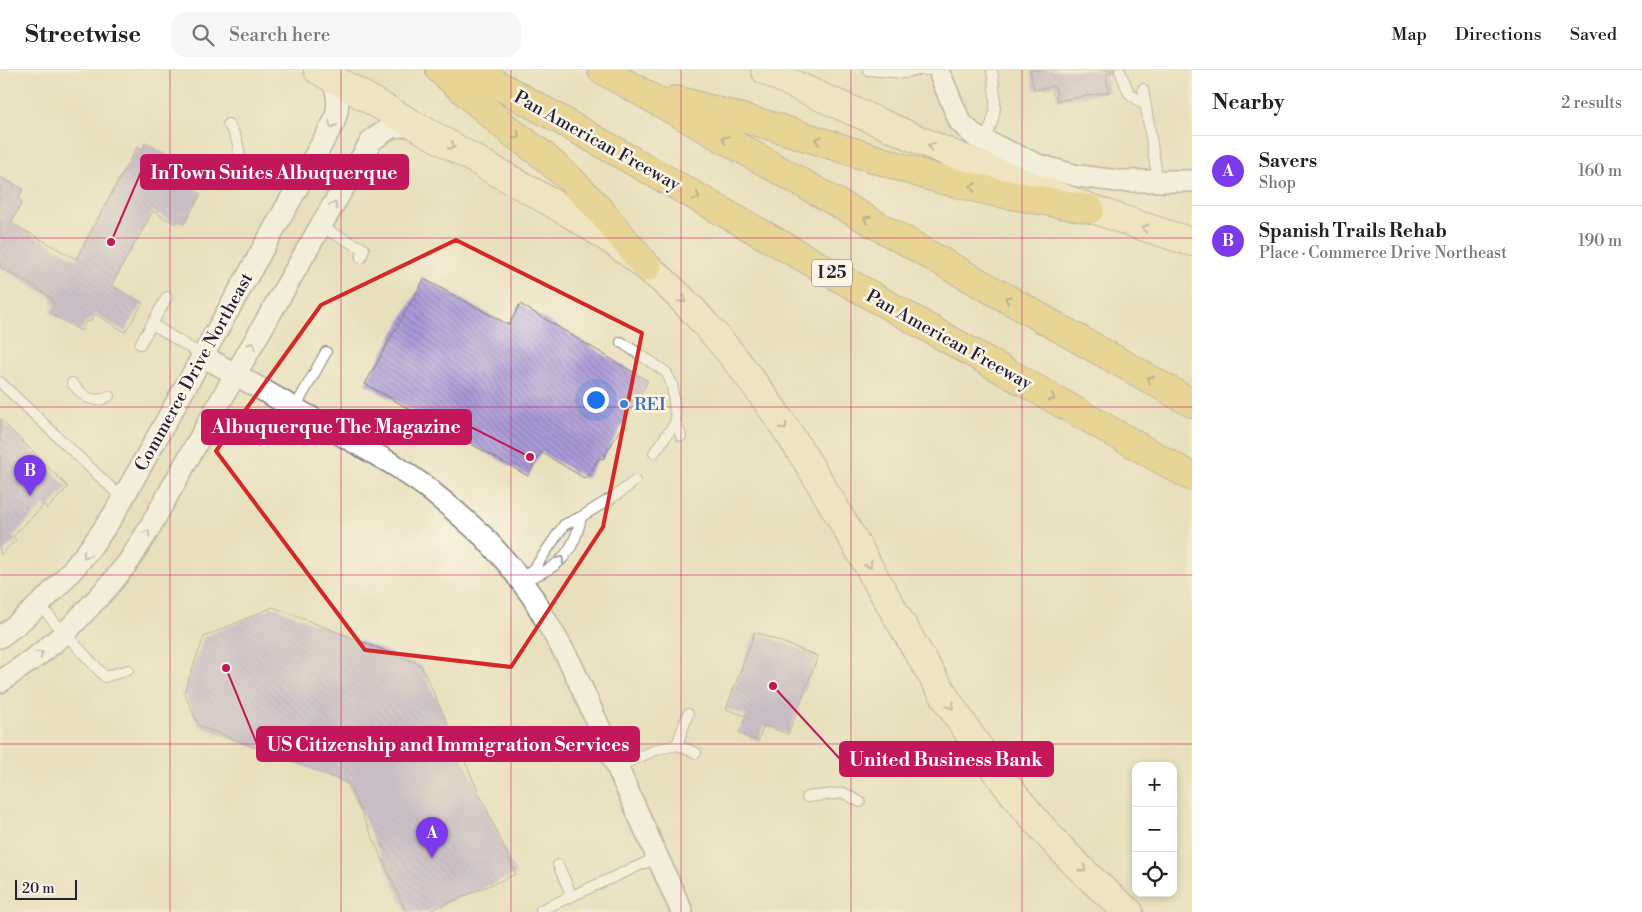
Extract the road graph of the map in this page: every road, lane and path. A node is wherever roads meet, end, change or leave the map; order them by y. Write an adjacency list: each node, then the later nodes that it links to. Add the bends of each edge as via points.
1 (440, 70): 23 (highway, one-way to 23, via 568,178 598,208)
2 (472, 70): 39 (highway, Pan American Freeway / I 25, one-way to 39)
3 (602, 70): 10 (highway)
4 (868, 70): 9 (lane, via 905,73 933,70)
5 (992, 70): 15 (lane, via 997,103)
6 (1120, 71): 12 (lane, via 1129,92)
7 (778, 73): 19 (main road, one-way to 7, via 970,162)
8 (325, 74): 14 (main road); 29 (street, Commerce Drive Northeast, one-way to 29, via 338,99 334,122)
9 (940, 77): 15 (street, via 960,122)
10 (635, 88): 19 (highway, one-way to 10, via 938,180 775,127); 34 (highway, one-way to 10)
11 (1143, 89): 12 (lane)
12 (1146, 106): 17 (lane)
13 (228, 124): 16 (lane, via 238,141)
14 (415, 125): 20 (street, Commerce Drive Northeast, one-way to 14, via 372,140 391,127); 23 (main road, one-way to 23, via 568,213)
15 (984, 141): 17 (street, via 1038,165 1078,176)
16 (238, 170)
17 (1158, 181): 18 (street)
18 (1192, 181)
19 (1090, 209): 21 (main road, one-way to 19)
20 (320, 227): 22 (lane, via 364,249); 30 (street, Commerce Drive Northeast, one-way to 20)
21 (1192, 242)
22 (361, 258)
23 (647, 267): 60 (main road, one-way to 60, via 708,327 786,430 813,470 942,692 997,772 1048,835)
24 (167, 297): 25 (lane)
25 (152, 324): 27 (lane); 29 (lane)
26 (621, 342): 36 (lane, via 666,372 672,384)
27 (140, 344)
28 (326, 352): 35 (lane)
29 (203, 356): 30 (street); 41 (street, Commerce Drive Northeast)
30 (235, 375): 35 (street); 45 (street, Commerce Drive Northeast, one-way to 30, via 129,561)
31 (0, 382): 41 (lane)
32 (72, 383): 33 (lane, via 84,397 103,400)
33 (109, 396)
34 (1192, 403)
35 (295, 408): 43 (street, via 426,487 483,536)
36 (676, 422): 37 (lane); 38 (lane)
37 (681, 436)
38 (654, 453)
39 (1192, 477)
40 (635, 481): 42 (lane)
41 (123, 499): 44 (street, Commerce Drive Northeast, one-way to 44, via 80,563)
42 (581, 517): 43 (lane, via 564,525 536,566); 43 (lane, one-way to 42, via 542,574 561,562 577,534)
43 (521, 581): 52 (street, via 571,664)
44 (40, 606): 45 (lane); 46 (street, Commerce Drive Northeast)
45 (65, 633): 47 (lane, via 105,677); 48 (street, Commerce Drive Northeast, one-way to 45)
46 (0, 637)
47 (128, 670)
48 (0, 682)
49 (688, 714): 50 (lane)
50 (677, 745): 51 (lane); 52 (lane, via 658,749)
51 (696, 753)
52 (617, 767): 55 (street)
53 (807, 797): 54 (lane, via 844,793)
54 (860, 802)
55 (658, 857): 57 (lane); 59 (street)
56 (558, 865): 57 (lane)
57 (572, 896): 58 (lane)
58 (541, 910)
59 (682, 912)
60 (1128, 912)

